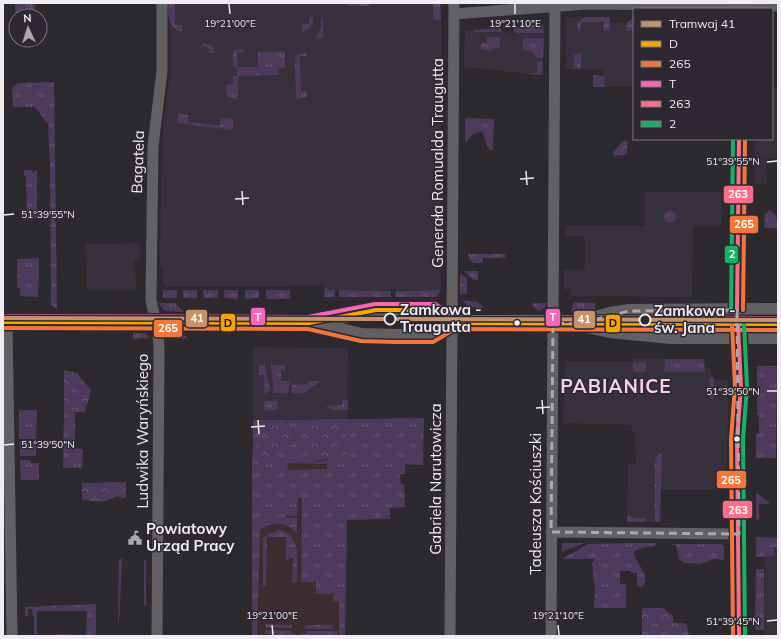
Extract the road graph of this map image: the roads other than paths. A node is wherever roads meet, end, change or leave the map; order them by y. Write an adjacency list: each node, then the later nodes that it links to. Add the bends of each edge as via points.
1 (162, 3): 10 (street, Bagatela, via 162,71 153,146 151,300)
2 (555, 4): 3 (street); 5 (street); 13 (street, Tadeusza Kościuszki)
3 (739, 6): 4 (street)
4 (778, 6)
5 (454, 9): 12 (street, Generała Romualda Traugutta)
6 (739, 140): 7 (main road)
7 (736, 310): 8 (street); 14 (street, via 629,311); 15 (main road)
8 (778, 310)
9 (5, 322): 10 (street); 17 (street)
10 (156, 322): 11 (street); 23 (street, Ludwika Waryńskiego, via 159,350)
11 (309, 322): 12 (street, via 376,310 435,310); 12 (street, via 362,335 388,336 432,336)
12 (453, 323): 13 (street); 24 (street, Gabriela Narutowicza)
13 (553, 323): 14 (street); 20 (street, Tadeusza Kościuszki)
14 (577, 324): 15 (street, via 661,337)
15 (740, 337): 16 (street); 21 (main road, via 741,387 737,439)
16 (778, 337)
17 (6, 392): 18 (street)
18 (6, 436): 19 (street)
19 (6, 502): 22 (street)
20 (551, 532): 21 (street); 25 (street, Tadeusza Kościuszki)
21 (739, 534): 26 (main road)
22 (12, 636)
23 (157, 636)
24 (450, 636)
25 (551, 636)
26 (739, 636)

